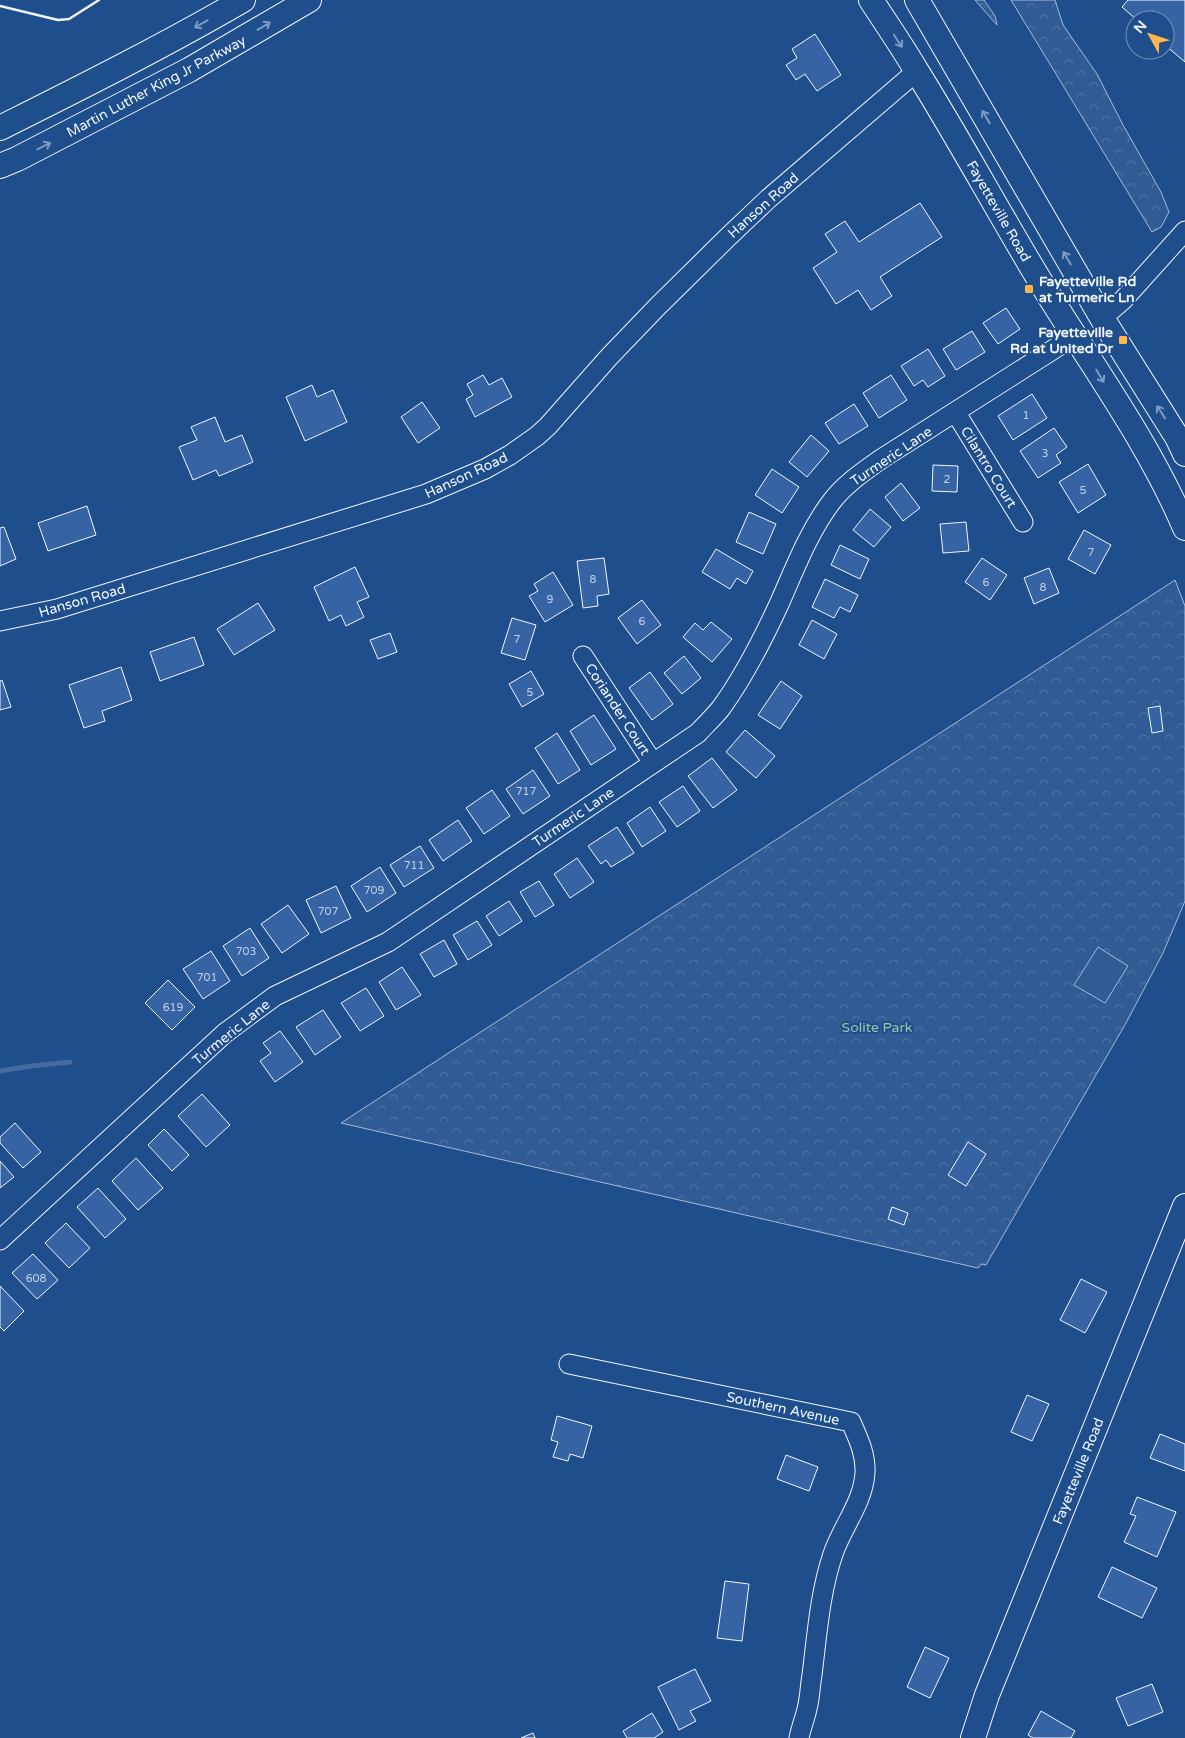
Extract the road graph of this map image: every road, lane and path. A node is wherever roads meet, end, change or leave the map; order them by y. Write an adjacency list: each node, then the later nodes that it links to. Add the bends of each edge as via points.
1 (243, 0): 6 (main road, one-way to 6, via 97,80)
2 (309, 0): 7 (main road, Martin Luther King Jr Parkway, one-way to 2, via 190,70)
3 (871, 0): 5 (main road, Fayetteville Road, one-way to 5)
4 (917, 0): 9 (main road, one-way to 4)
5 (917, 70): 10 (main road, Fayetteville Road, via 1046,290); 15 (street, Hanson Road, via 768,199 619,346 548,426 510,455 426,494 57,609)
6 (0, 128)
7 (0, 166)
8 (1185, 230): 9 (street, via 1123,300)
9 (1102, 318): 12 (main road, one-way to 9)
10 (1076, 335): 11 (street, Turmeric Lane); 14 (main road, Fayetteville Road, one-way to 14, via 1148,455)
11 (956, 413): 13 (street, Cilantro Court); 17 (street, Turmeric Lane, via 867,469 832,500 807,542 755,652 720,710 698,733)
12 (1185, 454)
13 (1023, 522)
14 (1185, 528)
15 (0, 621)
16 (583, 656): 17 (street, Coriander Court)
17 (653, 763): 19 (street, Turmeric Lane, via 388,942 275,996 225,1033)
18 (1185, 1206): 22 (main road, Fayetteville Road, via 987,1695)
19 (0, 1240)
20 (569, 1364): 21 (street, Southern Avenue, via 851,1422 861,1446 865,1474 852,1517 833,1554 824,1589 807,1708)
21 (798, 1738)
22 (973, 1738)

